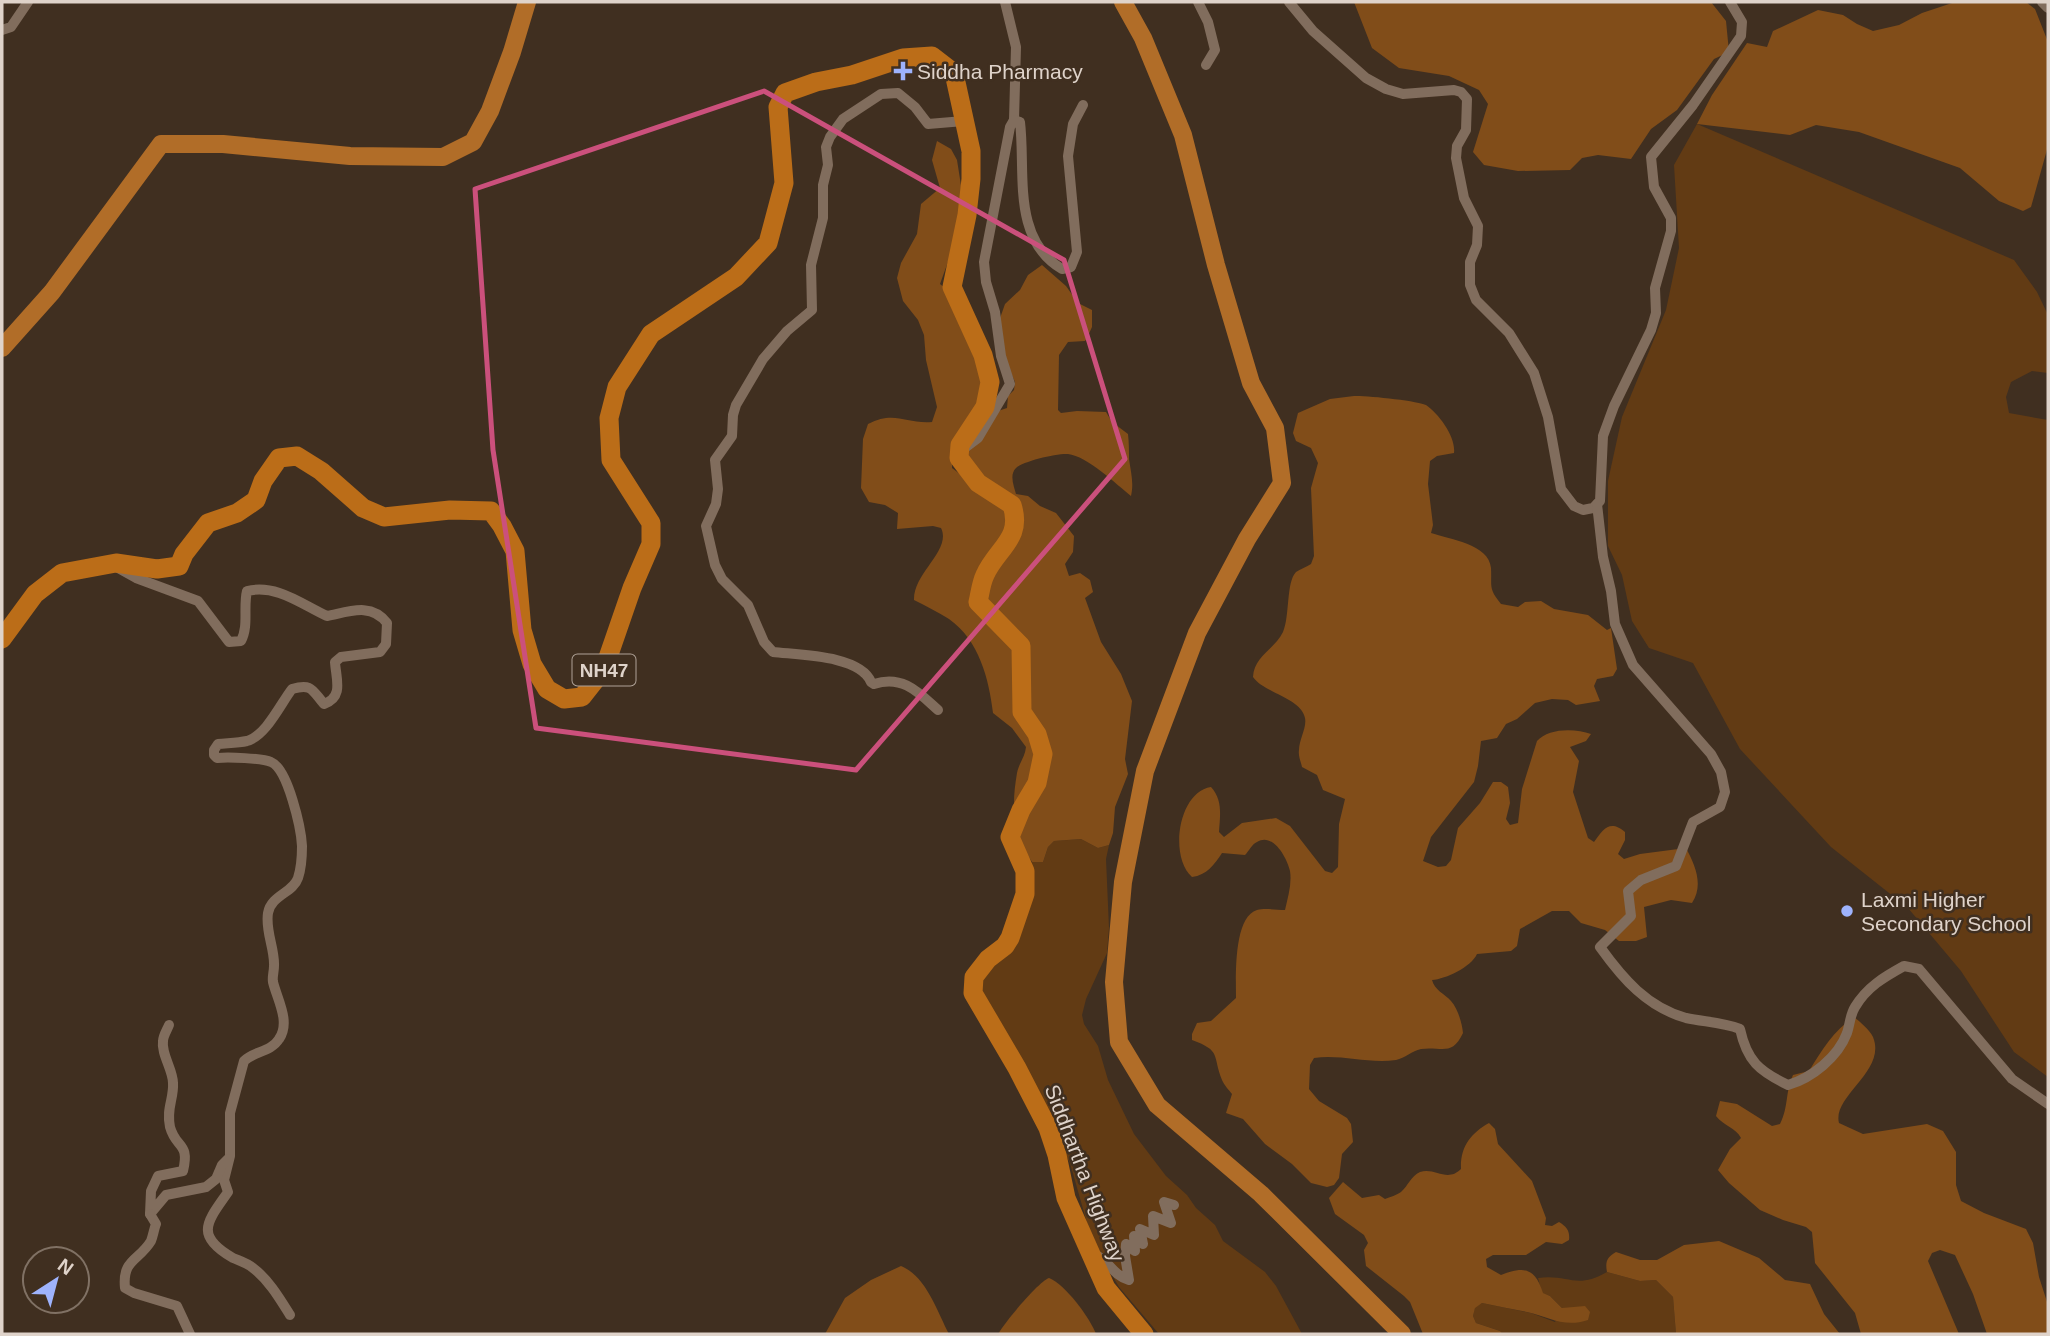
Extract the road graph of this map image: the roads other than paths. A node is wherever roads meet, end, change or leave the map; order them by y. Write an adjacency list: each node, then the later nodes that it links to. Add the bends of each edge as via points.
1 (28, 2): 8 (street, via 11,26)
2 (1004, 2): 11 (street, via 1016,47)
3 (1198, 2): 9 (street, via 1215,50)
4 (1289, 2): 14 (street, via 1313,31 1366,78 1386,89 1403,94 1454,90 1467,99 1466,130 1456,158 1466,206 1478,226 1470,285 1476,300 1508,333 1534,373 1548,417 1560,489 1583,510)
5 (1730, 2): 14 (street, via 1742,22 1741,36 1651,157 1654,187 1671,218 1671,231 1655,288 1651,330 1603,436 1602,491)
6 (2042, 2): 7 (street)
7 (2048, 8)
8 (2, 30)
9 (1206, 65)
10 (1083, 105): 11 (street, via 1073,124 1069,156 1077,252 1071,267 1062,269 1045,254 1024,210 1021,130 1020,122)
11 (1014, 120): 13 (street, via 984,262 1000,356 1010,384 978,438)
12 (964, 121): 13 (highway, NH47, via 971,151 971,190 952,288 990,382 985,407); 15 (highway, NH47, via 954,73 932,56 903,58 785,93 778,107 784,183 768,243 736,277 651,334 617,387 609,418 611,460 651,523 651,544 604,669 582,697 564,699 547,689 532,664 522,629 515,551 491,512 450,510 384,517 363,508 297,456 279,458 256,500 237,513 208,523 178,566 157,569); 17 (street, via 928,124 898,93 881,94 843,119 830,137 823,218 811,265 812,310 772,347 743,390 733,415 732,436 715,460 716,504 706,526 722,579 748,605 773,652 846,663 868,675 874,684 903,682)
13 (960, 451): 23 (highway, Siddhartha Highway, via 959,458 978,484 1012,505 1017,518 1010,539 985,574 978,602 1021,646 1022,712 1037,734 1043,754 1037,783 1010,837 1025,871 1025,894 1010,938 974,977 973,993 1048,1128 1066,1198)
14 (1597, 504): 19 (street, via 1615,625 1633,665 1711,754 1725,792 1720,807 1693,822 1676,866 1641,880 1628,891 1631,916 1600,947 1614,967 1655,1006 1740,1029 1743,1045 1755,1064 1788,1085 1803,1081 1836,1051 1852,1011 1881,978 1904,966 1919,969 2012,1079)
15 (112, 564): 16 (highway, NH47, via 62,573 35,594); 20 (street, via 135,578 198,601 229,642 241,641 245,634 247,591 257,588 287,594 327,616 364,610 375,612 387,623 386,644 380,652 341,657 335,662 338,683 332,701 324,704 311,687 292,689 256,737 218,744 214,750 217,758 270,762 278,768 287,784 302,848 298,879 277,896 268,912 272,980 279,994 283,1029 270,1048 244,1061 230,1112)
16 (2, 639)
17 (938, 710)
18 (169, 1025): 22 (street, via 162,1042 173,1084 170,1127 184,1147 186,1159 183,1171 158,1176 151,1191)
19 (2048, 1104)
20 (230, 1156): 22 (street, via 206,1187 166,1195); 24 (street, via 224,1180 228,1192 211,1214 210,1238 252,1267)
21 (1174, 1205): 23 (street, via 1164,1202 1171,1223 1153,1216 1153,1235 1140,1229 1143,1244 1134,1236 1135,1251 1126,1244 1129,1280 1117,1277)
22 (150, 1214): 25 (street, via 156,1224 151,1240 129,1263 125,1288 177,1306)
23 (1090, 1253): 26 (highway, Siddhartha Highway, via 1106,1288)
24 (290, 1315)
25 (190, 1334)
26 (1144, 1334)

